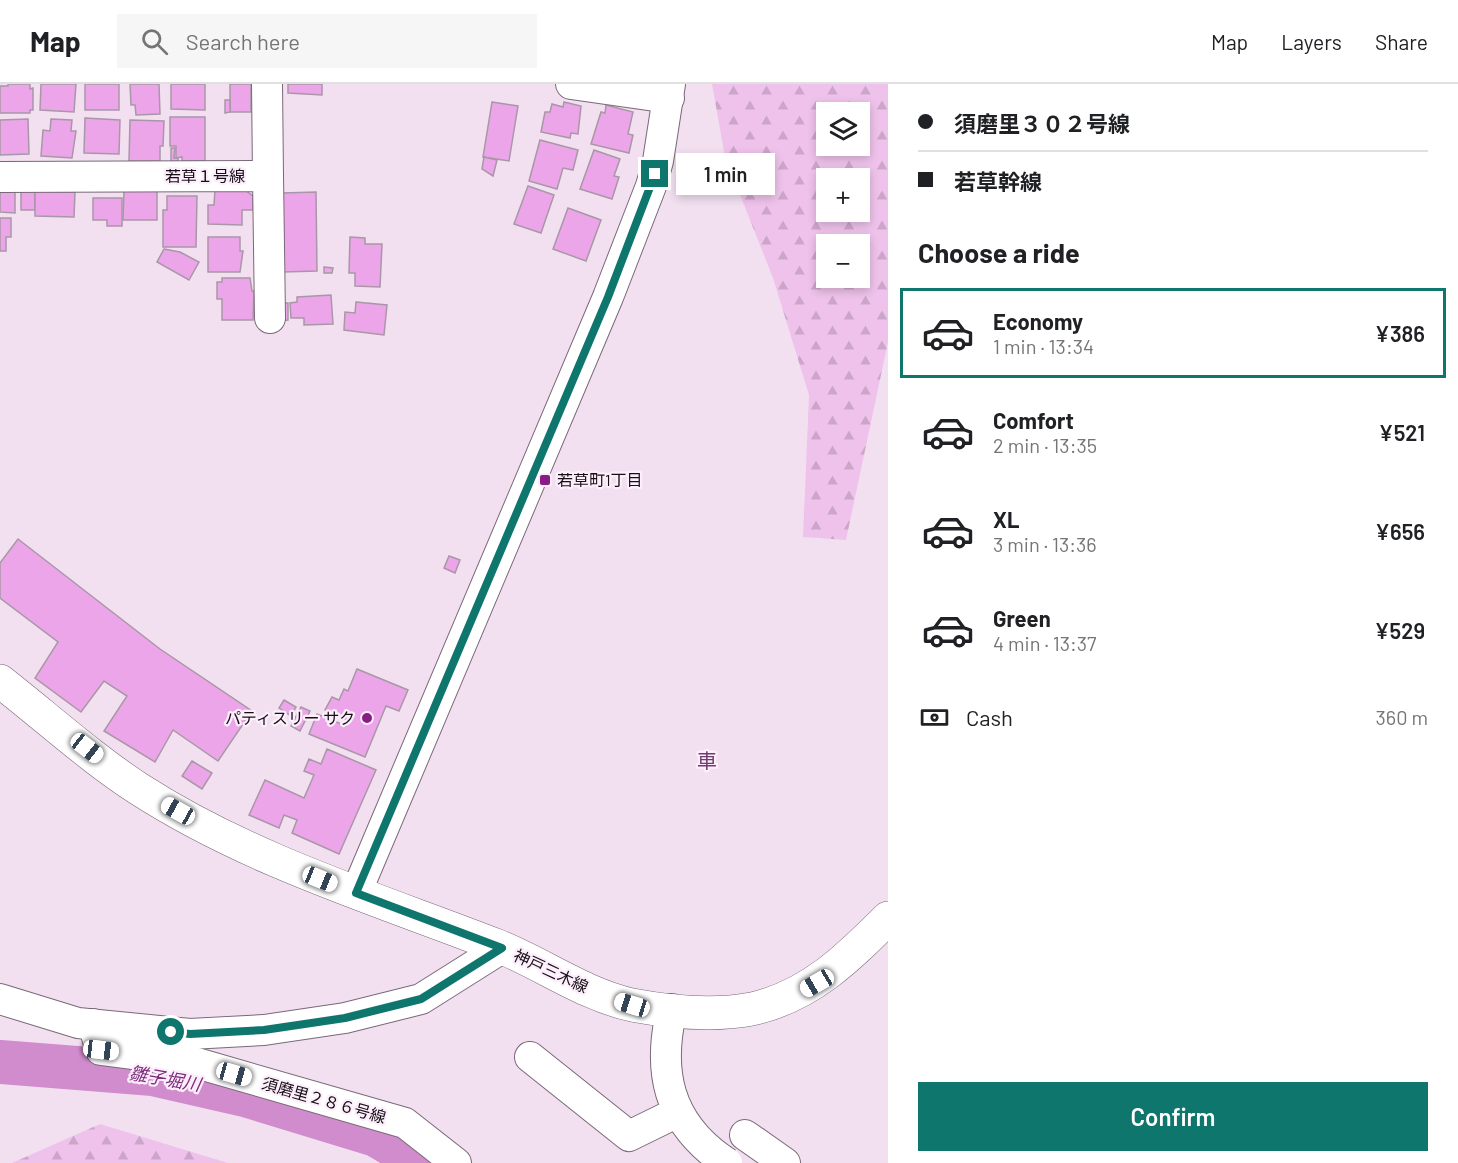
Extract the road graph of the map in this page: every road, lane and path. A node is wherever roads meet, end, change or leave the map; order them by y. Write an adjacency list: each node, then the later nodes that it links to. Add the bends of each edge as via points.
1 (267, 84): 4 (street)
2 (571, 84): 3 (street)
3 (670, 91): 8 (street, via 651,186)
4 (268, 176): 5 (street, 若草１号線); 6 (street, 若草１号線)
5 (0, 177)
6 (270, 318)
7 (0, 681): 8 (main road, 神戸三木線, via 138,789 217,833)
8 (356, 893): 10 (main road, 神戸三木線)
9 (888, 918): 12 (main road, 神戸三木線, via 841,964 799,993 752,1009)
10 (502, 948): 12 (main road, 神戸三木線, via 554,975 614,999); 13 (street, via 421,999 345,1018 264,1030 190,1034)
11 (0, 999): 13 (street)
12 (672, 1009): 15 (street, via 665,1055 671,1097)
13 (93, 1024): 18 (street, 須磨里２８６号線, via 101,1050 193,1062 405,1123)
14 (531, 1057): 15 (street, via 629,1136)
15 (678, 1112): 17 (street, via 699,1143)
16 (745, 1135): 19 (street)
17 (724, 1161)
18 (456, 1163)
19 (785, 1163)

